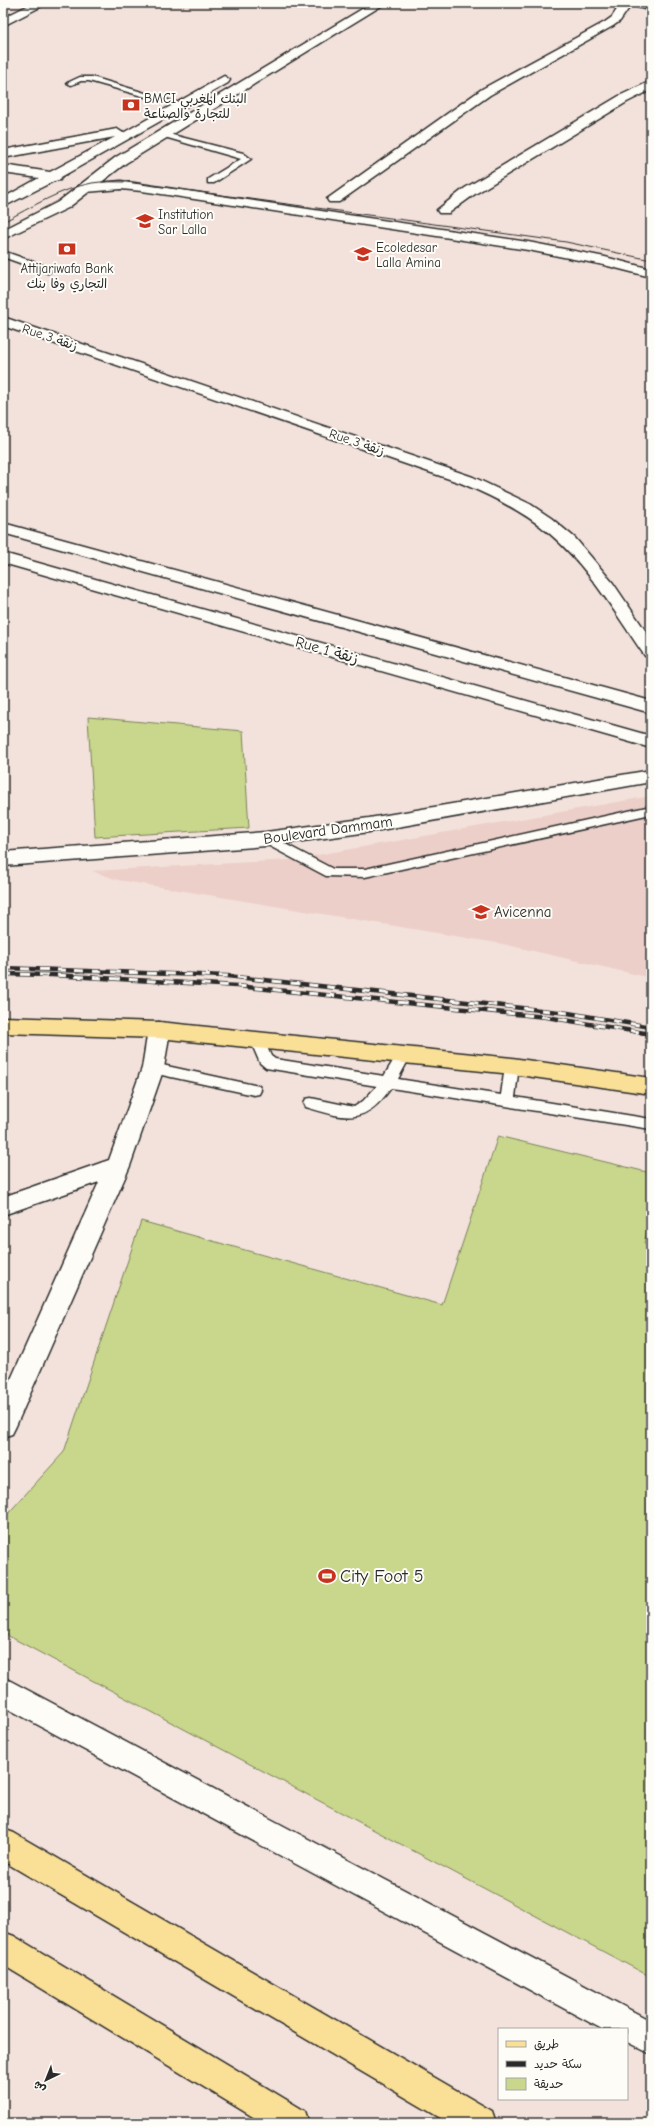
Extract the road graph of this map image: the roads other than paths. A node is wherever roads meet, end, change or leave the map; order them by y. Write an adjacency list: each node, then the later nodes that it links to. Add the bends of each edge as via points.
1 (42, 3): 6 (street)
2 (380, 3): 12 (street)
3 (627, 3): 21 (street, via 616,19 609,24 486,92)
4 (635, 3): 5 (street)
5 (651, 8)
6 (3, 23)
7 (235, 73): 10 (street)
8 (71, 83): 10 (lane, via 89,79)
9 (651, 85): 23 (street, via 470,191)
10 (181, 105): 11 (street)
11 (143, 127): 13 (street); 16 (street)
12 (164, 134): 15 (street); 18 (lane, via 247,159)
13 (3, 154)
14 (3, 169): 16 (street)
15 (100, 175): 16 (street); 20 (street)
16 (49, 177): 19 (street)
17 (3, 179): 19 (street)
18 (211, 181)
19 (35, 186): 20 (street); 22 (street)
20 (86, 188): 24 (street, via 63,205); 27 (street, via 121,185 149,188 528,246)
21 (334, 199)
22 (3, 203)
23 (444, 210)
24 (3, 235)
25 (3, 254): 26 (lane)
26 (48, 270)
27 (651, 273)
28 (3, 321): 31 (street, Rue 3 زنقة, via 467,480 502,495 536,515 575,549 598,576)
29 (3, 528): 32 (street, Rue 1 زنقة)
30 (3, 558): 33 (street, Rue 1 زنقة)
31 (651, 652)
32 (651, 707)
33 (651, 742)
34 (651, 776): 36 (street, Boulevard Dammam, via 369,825)
35 (651, 810): 36 (lane, via 365,873 341,875 331,873)
36 (266, 839): 37 (street, Boulevard Dammam)
37 (3, 859)
38 (3, 1025): 39 (main road)
39 (159, 1030): 40 (main road); 43 (street)
40 (257, 1040): 41 (main road); 44 (lane, via 265,1059 271,1064)
41 (404, 1055): 42 (main road); 44 (lane)
42 (512, 1066): 45 (main road); 47 (lane)
43 (153, 1068): 46 (lane); 50 (street)
44 (389, 1082): 47 (lane); 48 (lane, via 364,1108 355,1112)
45 (651, 1086)
46 (254, 1090)
47 (507, 1101): 49 (lane)
48 (311, 1103)
49 (651, 1124)
50 (118, 1166): 51 (street); 52 (street)
51 (3, 1206)
52 (3, 1426)
53 (3, 1691): 56 (street)
54 (3, 1844): 58 (main road)
55 (3, 1947): 57 (main road)
56 (651, 2038)
57 (293, 2123)
58 (480, 2123)

